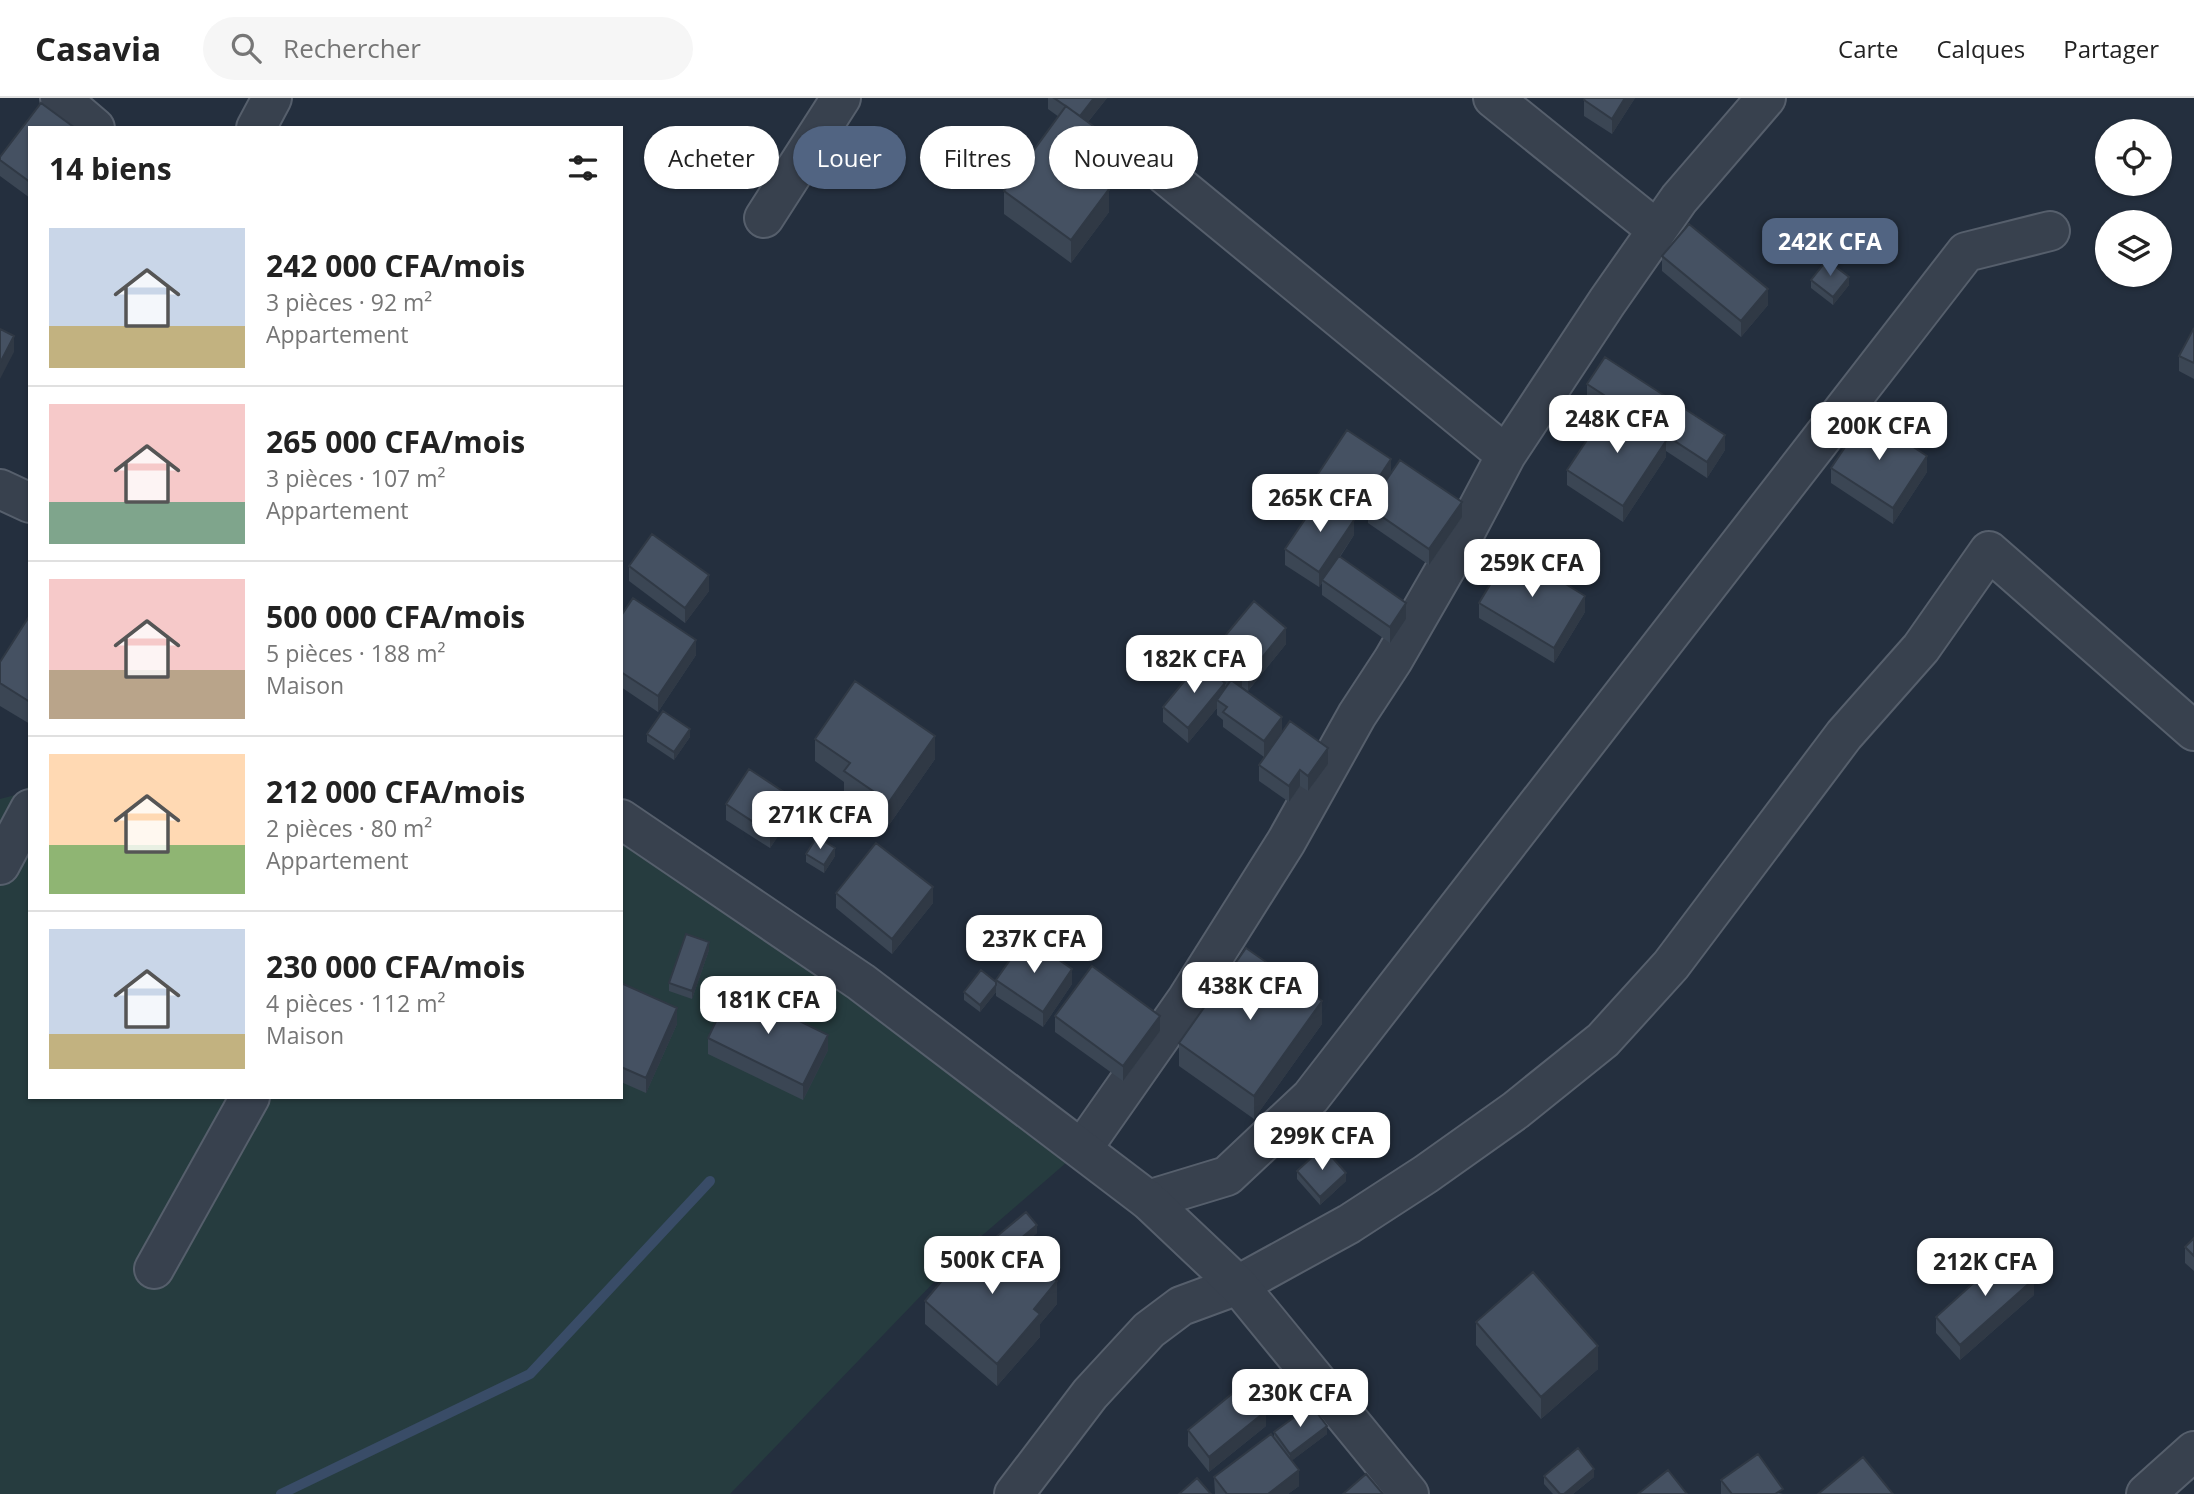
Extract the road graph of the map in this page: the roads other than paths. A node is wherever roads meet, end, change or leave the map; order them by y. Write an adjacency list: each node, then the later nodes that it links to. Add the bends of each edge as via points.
1 (60, 98): 6 (street)
2 (272, 98): 7 (street)
3 (841, 98): 9 (street)
4 (1493, 98): 10 (street)
5 (1766, 98): 10 (street)
6 (93, 126)
7 (257, 126)
8 (1183, 189): 12 (street)
9 (764, 218)
10 (1657, 230): 12 (street)
11 (2050, 231): 21 (street, via 1966,252 1311,1097 1227,1175)
12 (1506, 455): 20 (street, via 1444,572 1286,842 1187,999)
13 (0, 489): 14 (street)
14 (28, 502)
15 (2194, 731): 23 (street, via 1989,551 1921,648 1844,735 1671,965 1603,1040 1516,1111 1426,1174 1349,1224)
16 (28, 813): 18 (street)
17 (623, 820): 20 (street, via 861,982)
18 (0, 865)
19 (249, 1099): 22 (street)
20 (1082, 1149): 21 (street)
21 (1148, 1199): 23 (street)
22 (154, 1269)
23 (1238, 1285): 25 (street, via 1181,1306 1149,1330 1090,1394); 26 (street)
24 (2194, 1451): 27 (street)
25 (1014, 1494)
26 (1409, 1494)
27 (2146, 1494)

